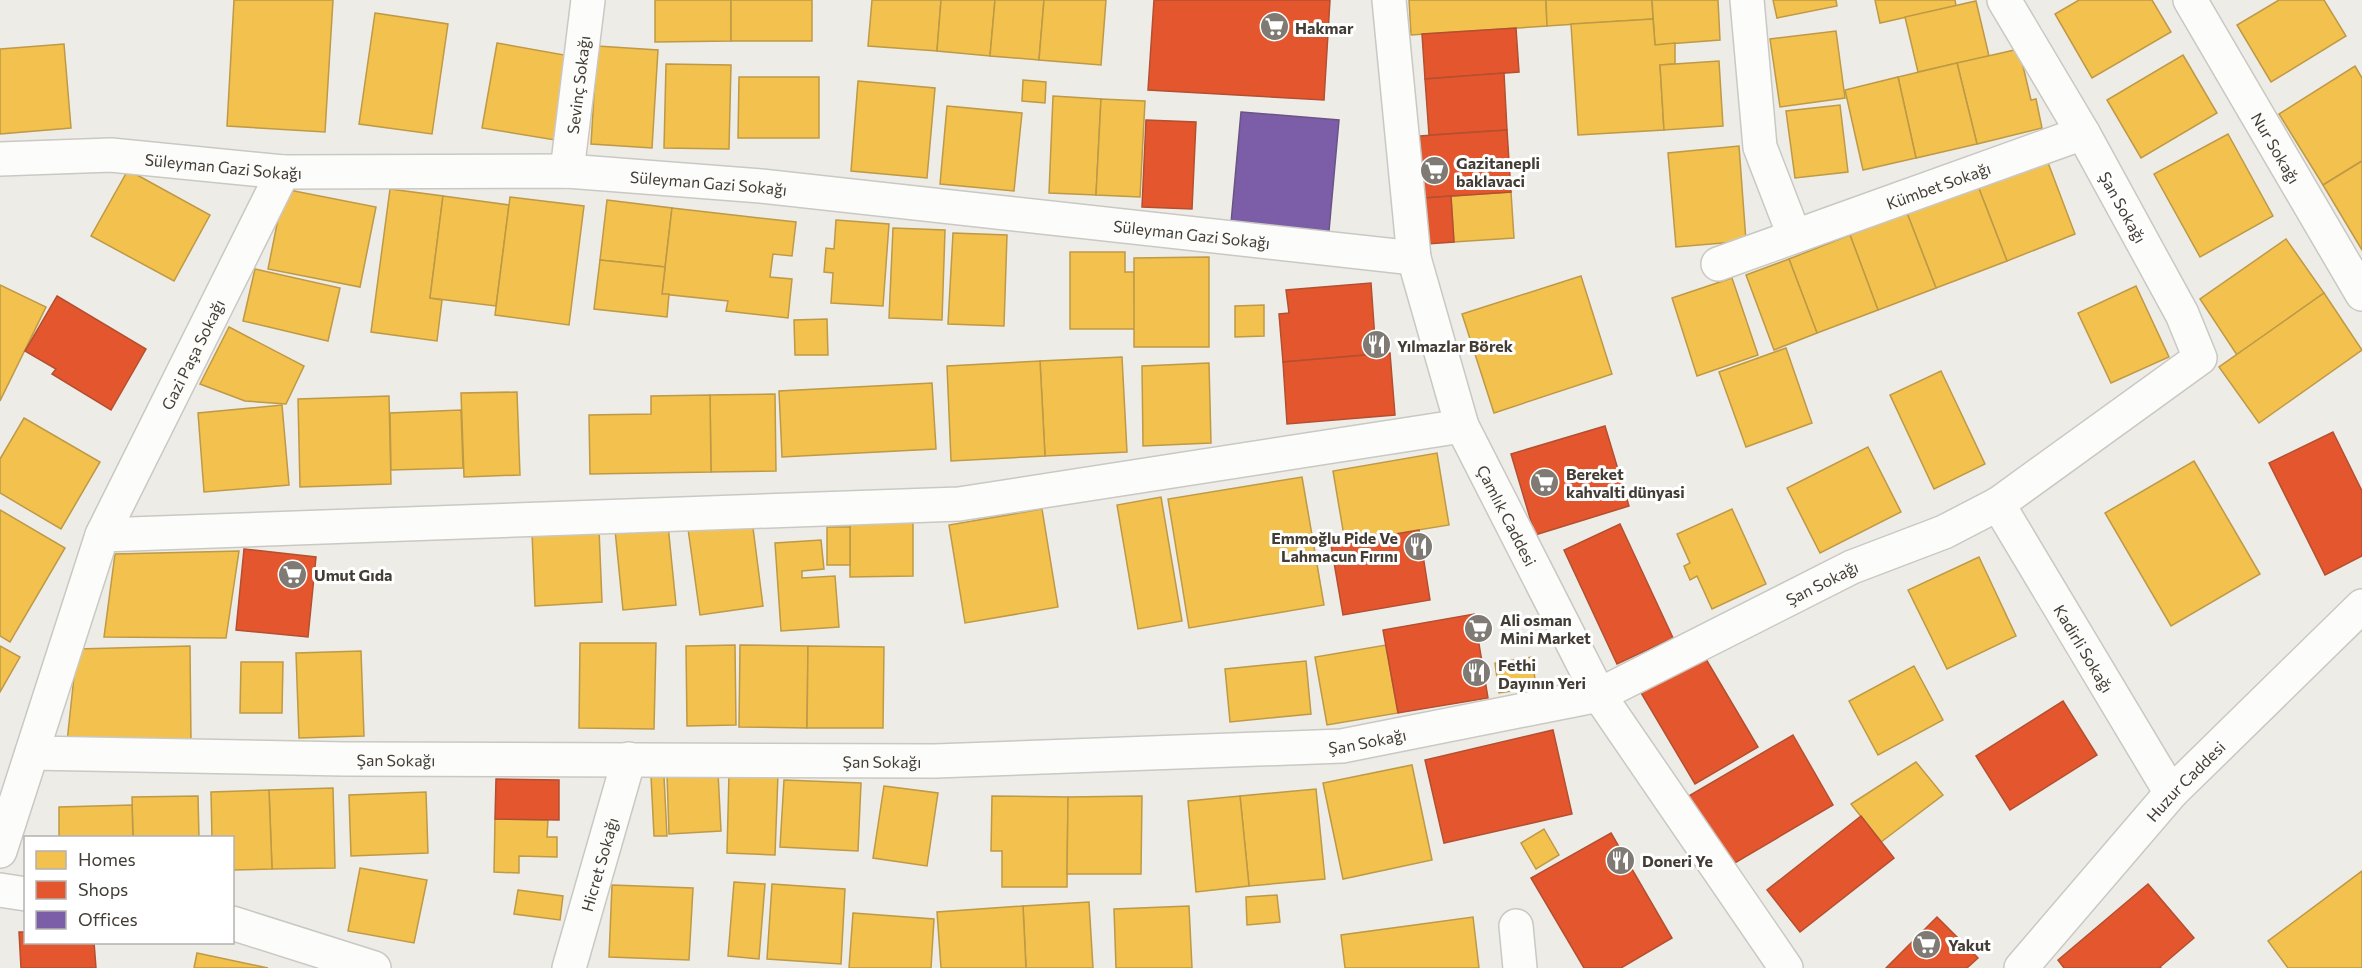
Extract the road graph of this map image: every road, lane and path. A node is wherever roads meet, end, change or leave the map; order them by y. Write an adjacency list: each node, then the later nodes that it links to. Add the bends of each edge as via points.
1 (588, 0): 8 (street, Sevinç Sokağı)
2 (1389, 0): 11 (street, Çamlık Caddesi)
3 (1747, 0): 10 (street, via 1760,147)
4 (2004, 0): 6 (street, Şan Sokağı)
5 (2190, 0): 13 (street, Nur Sokağı)
6 (2083, 133): 10 (street, Kümbet Sokağı); 15 (street, Şan Sokağı, via 2182,314 2200,358)
7 (1, 160): 9 (street, Süleyman Gazi Sokağı, via 111,155)
8 (567, 171): 9 (street, Süleyman Gazi Sokağı); 11 (street, Süleyman Gazi Sokağı, via 773,187)
9 (283, 172): 16 (street, Gazi Paşa Sokağı)
10 (1794, 235): 12 (street, Kümbet Sokağı)
11 (1414, 258): 14 (street, Çamlık Caddesi)
12 (1718, 264)
13 (2362, 294)
14 (1462, 426): 16 (street, via 959,504); 18 (street, Çamlık Caddesi)
15 (1998, 504): 18 (street, Şan Sokağı, via 1944,532 1852,567); 21 (street, Kadirli Sokağı)
16 (102, 535): 19 (street, Gazi Paşa Sokağı)
17 (2362, 606): 21 (street, Huzur Caddesi)
18 (1599, 695): 20 (street, Şan Sokağı, via 1342,746 935,761); 31 (street, Çamlık Caddesi)
19 (32, 753): 20 (street, Şan Sokağı); 22 (street, Gazi Paşa Sokağı)
20 (629, 759): 29 (street, Hicret Sokağı)
21 (2171, 793): 27 (street, Huzur Caddesi)
22 (0, 851)
23 (0, 890): 24 (street)
24 (24, 894)
25 (234, 924): 28 (street)
26 (1516, 926): 30 (street)
27 (2027, 966)
28 (374, 968)
29 (569, 968)
30 (1520, 968)
31 (1786, 968)

